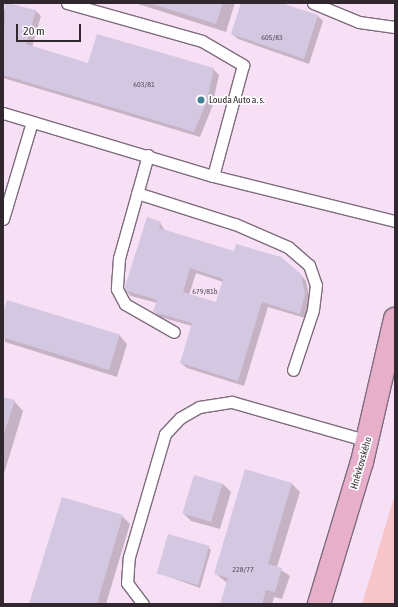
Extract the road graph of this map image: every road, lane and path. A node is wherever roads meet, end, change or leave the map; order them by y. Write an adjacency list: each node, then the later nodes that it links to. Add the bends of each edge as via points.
1 (67, 3): 7 (lane, via 202,41 243,65)
2 (313, 3): 3 (lane, via 359,22)
3 (395, 27)
4 (3, 113): 5 (lane)
5 (32, 122): 6 (lane); 9 (lane)
6 (148, 155): 7 (lane); 8 (lane)
7 (213, 176): 10 (lane)
8 (137, 193): 12 (lane, via 119,258 117,289 125,304); 13 (lane, via 235,224 288,247 308,265 316,285 314,310)
9 (3, 219)
10 (395, 221)
11 (395, 319): 14 (main road, Hněvkovského)
12 (174, 332)
13 (293, 370)
14 (368, 442): 15 (lane, via 232,402 199,407 180,418 165,434 129,557 127,583); 16 (main road, Hněvkovského)
15 (143, 604)
16 (319, 604)

